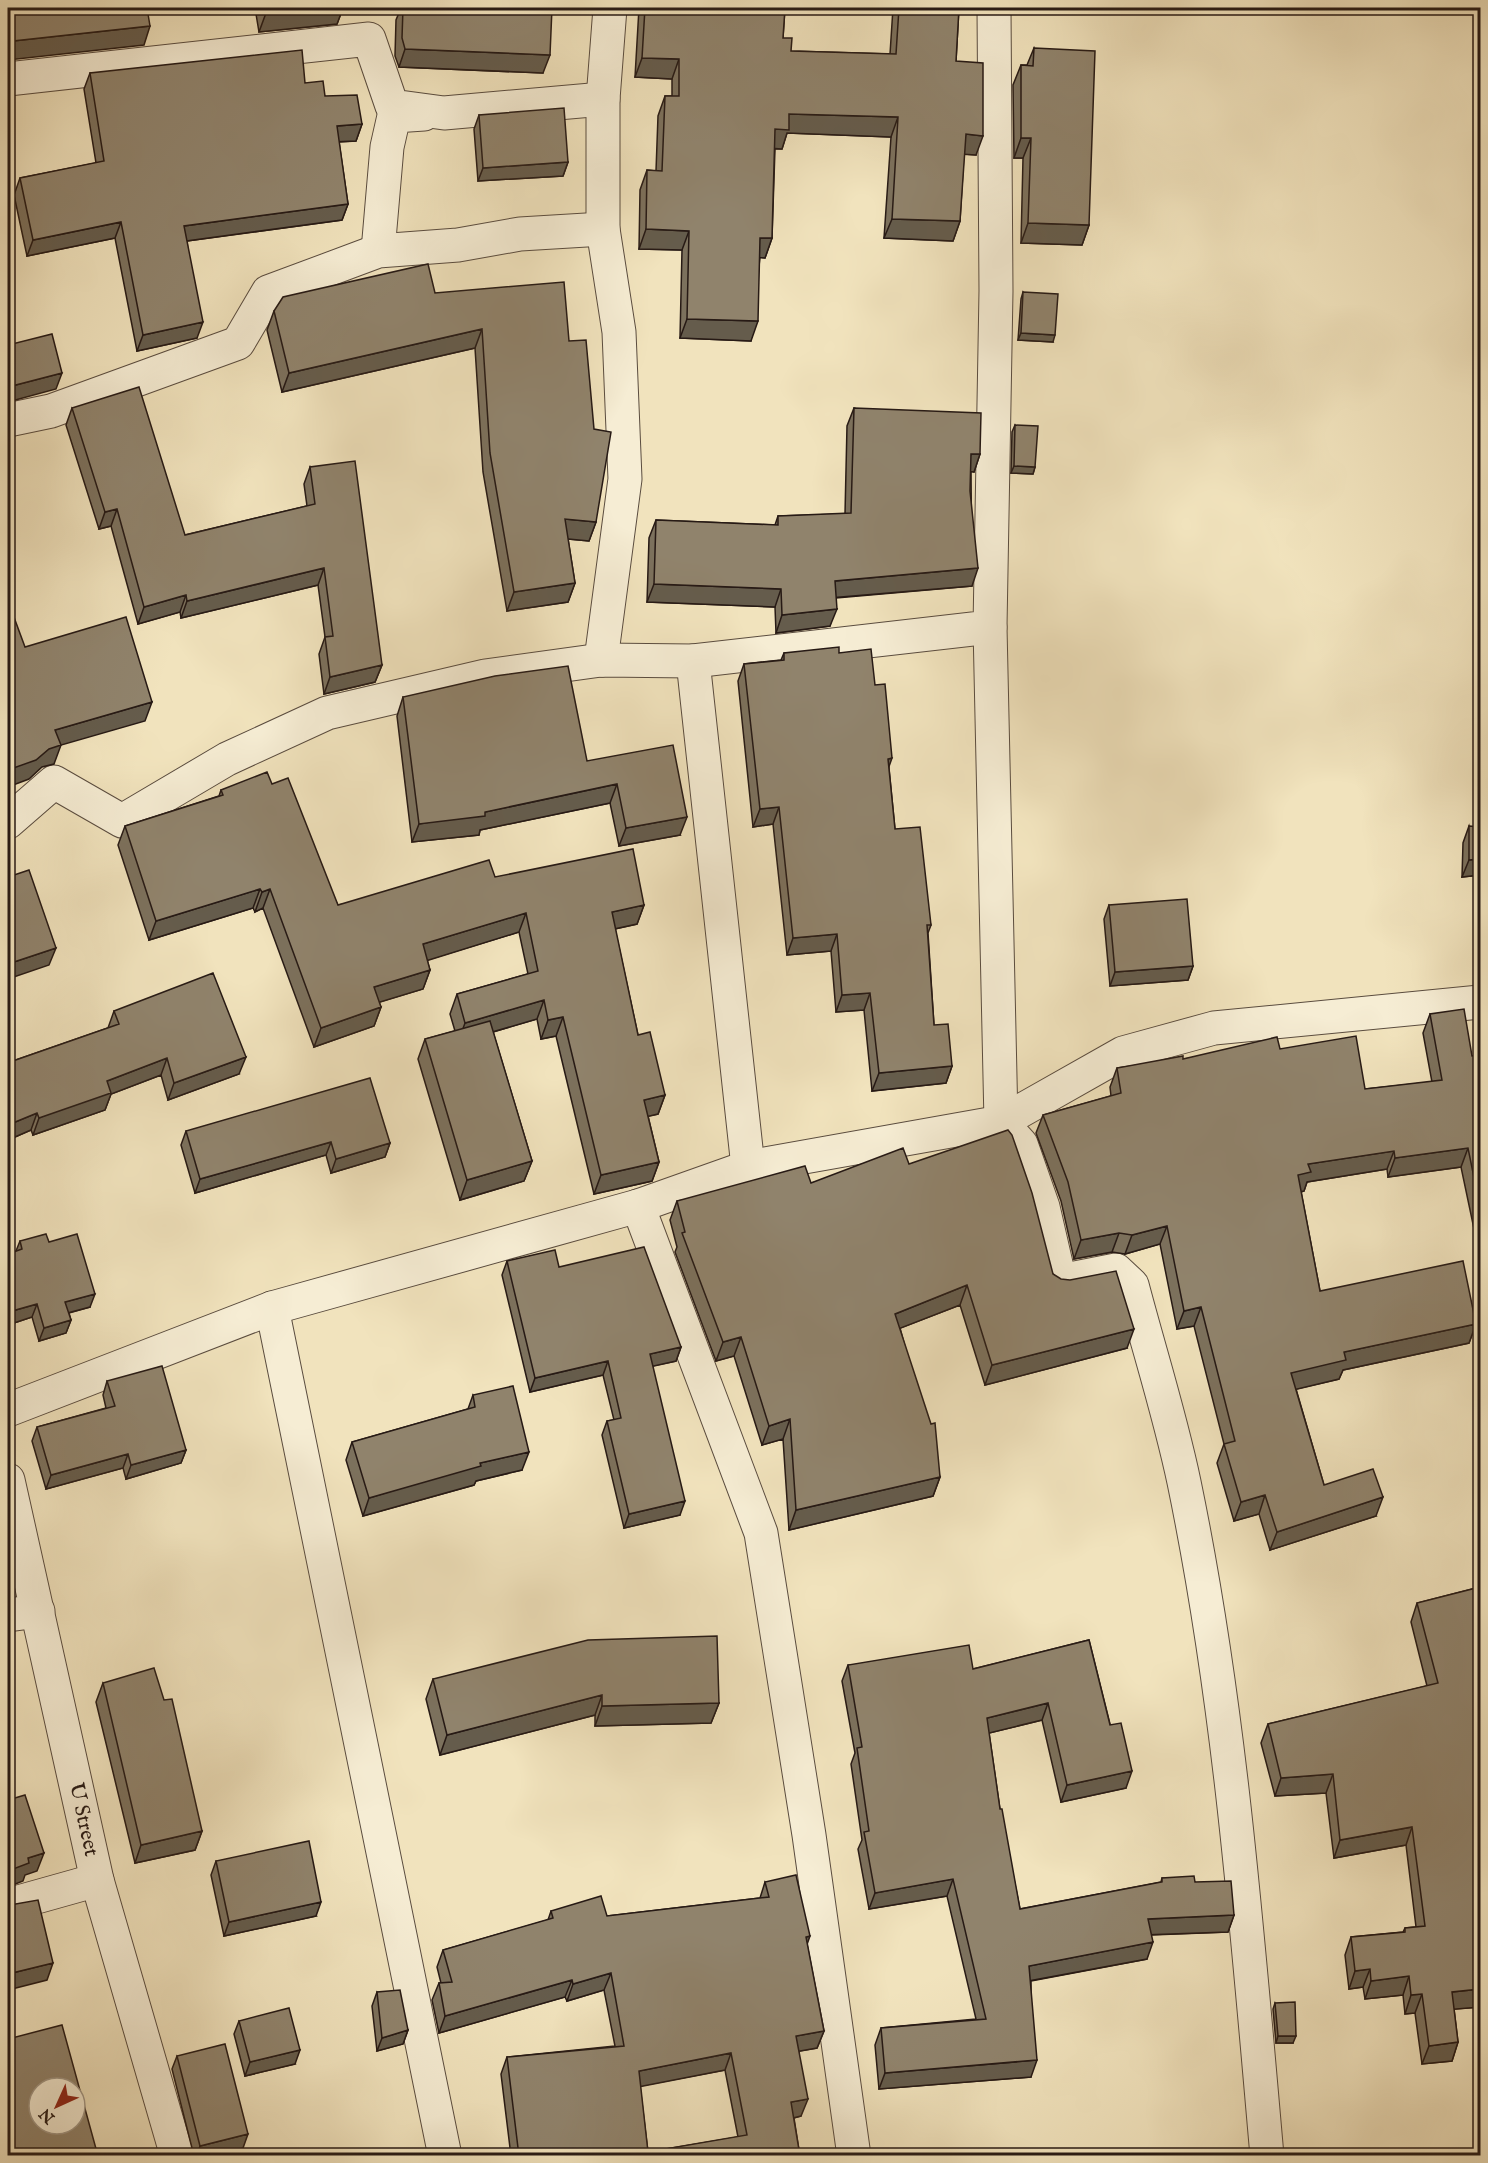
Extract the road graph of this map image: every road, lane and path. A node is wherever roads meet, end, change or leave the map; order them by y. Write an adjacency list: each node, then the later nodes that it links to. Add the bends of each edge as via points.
1 (610, 8): 4 (street)
2 (994, 8): 9 (street, via 996,291)
3 (8, 79): 5 (street, via 369,39 392,106)
4 (603, 99): 5 (street); 6 (street)
5 (444, 113): 7 (street, via 394,116 387,147)
6 (603, 229): 7 (street, via 520,234 458,245); 10 (street, via 619,332 625,479)
7 (378, 251): 8 (street, via 268,292 238,343 51,411)
8 (8, 420)
9 (990, 627): 11 (street); 14 (street)
10 (601, 660): 11 (street); 12 (street, via 485,676 327,713 227,759 122,821 54,782)
11 (693, 661): 15 (street)
12 (8, 822)
13 (1480, 1002): 14 (street, via 1214,1028 1123,1053)
14 (1001, 1122): 15 (street); 26 (street, via 1021,1144 1043,1207 1060,1281 1116,1270 1132,1285 1184,1480 1214,1652 1242,1869)
15 (748, 1167): 16 (street)
16 (638, 1206): 17 (street); 25 (street, via 760,1533 809,1835)
17 (272, 1308): 18 (street); 24 (street)
18 (8, 1410)
19 (10, 1500): 20 (street, U Street)
20 (23, 1613): 21 (street, U Street)
21 (97, 1880): 22 (street); 23 (street, U Street)
22 (8, 1905)
23 (177, 2156)
24 (445, 2156)
25 (854, 2156)
26 (1267, 2156)

